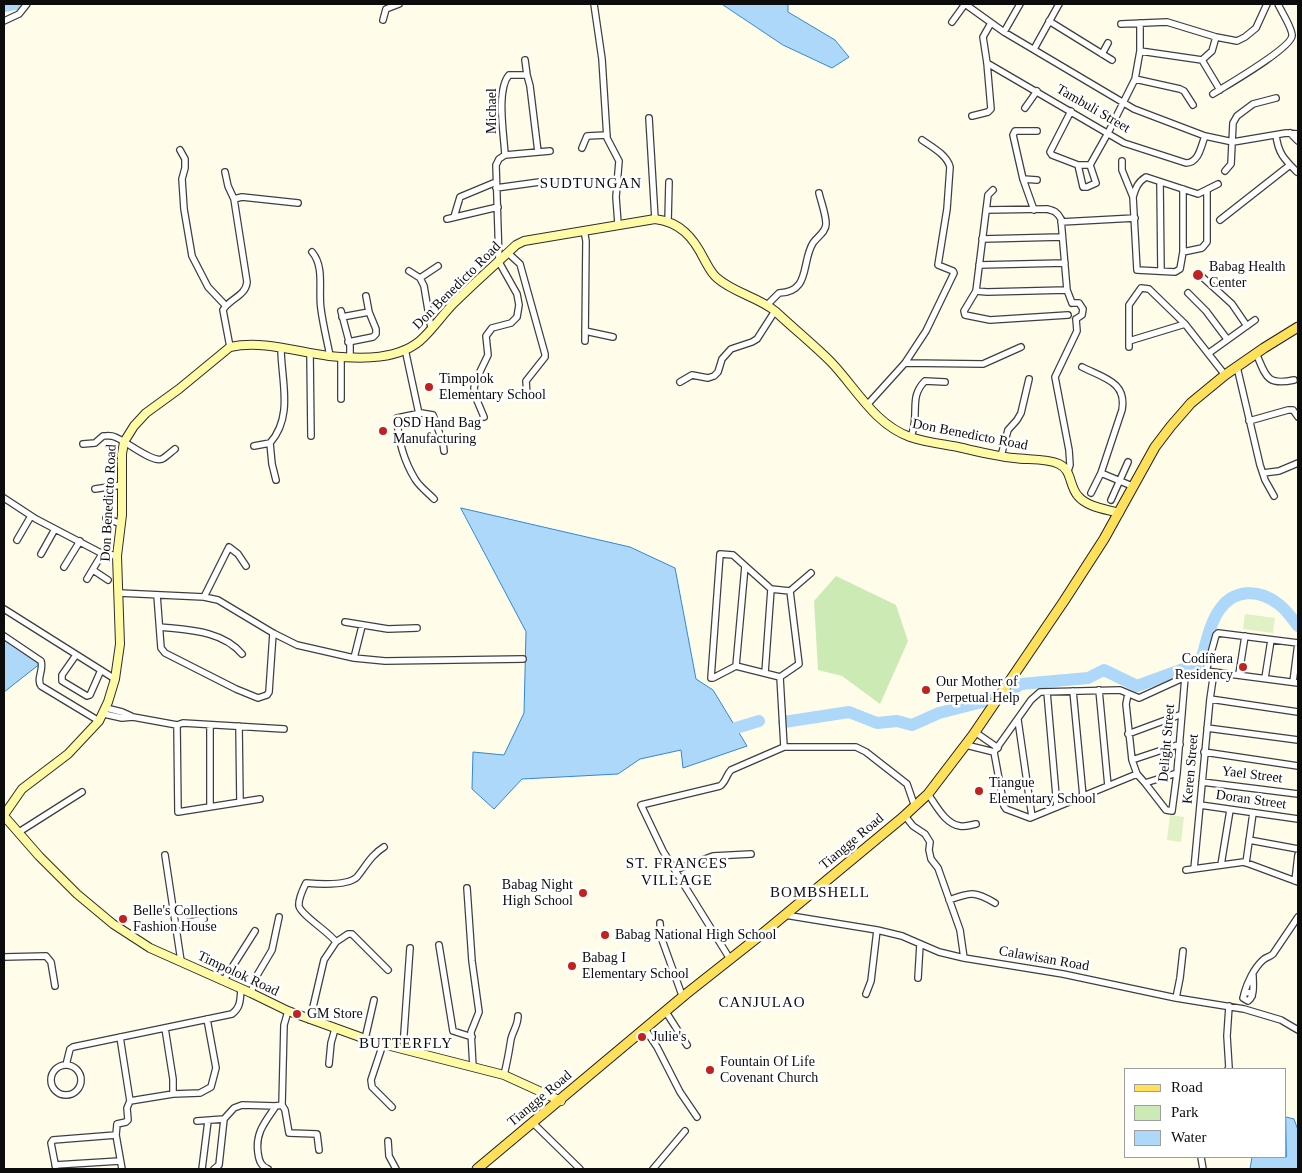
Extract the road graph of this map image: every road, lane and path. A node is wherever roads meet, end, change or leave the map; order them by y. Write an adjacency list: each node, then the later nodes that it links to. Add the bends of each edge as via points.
1 (27, 4): 10 (street, via 19,14)
2 (397, 4): 9 (street, via 386,9)
3 (594, 4): 42 (street)
4 (965, 4): 12 (street); 13 (street)
5 (1020, 4): 16 (street)
6 (1059, 4): 11 (street)
7 (1267, 4): 17 (street, via 1256,28 1245,37 1237,41)
8 (1278, 4): 28 (street, via 1292,38 1277,53)
9 (383, 20)
10 (4, 21)
11 (1049, 21): 19 (street); 21 (street)
12 (952, 22)
13 (991, 23): 16 (street); 25 (street, via 983,37)
14 (1140, 23): 15 (street); 17 (street, via 1167,22); 20 (street)
15 (1121, 24)
16 (1004, 32): 19 (street)
17 (1216, 37): 24 (street, via 1212,51)
18 (1108, 43): 21 (street)
19 (1034, 49): 32 (street)
20 (1140, 51): 24 (street); 27 (street)
21 (1102, 54): 23 (street)
22 (525, 60): 26 (street)
23 (1112, 60)
24 (1202, 60): 28 (street)
25 (987, 63): 29 (street, Tambuli Street); 36 (street, via 990,109)
26 (526, 76): 51 (street); 52 (street, Michael, via 509,75 504,80)
27 (1135, 79): 32 (street); 33 (street, via 1180,89)
28 (1220, 90): 30 (street)
29 (1037, 91): 34 (street); 35 (street, Tambuli Street)
30 (1213, 94)
31 (1276, 98): 47 (street, via 1253,104 1236,116)
32 (1123, 103): 39 (street); 44 (street)
33 (1193, 105)
34 (1025, 108)
35 (1072, 111): 39 (street, Tambuli Street); 54 (street, via 1050,152)
36 (972, 116)
37 (649, 118): 80 (street)
38 (1037, 131): 60 (street, via 1013,133)
39 (1108, 133): 44 (street, Tambuli Street, via 1124,143 1186,163 1197,159); 55 (street)
40 (1290, 133): 41 (street); 43 (street); 46 (street)
41 (1298, 134)
42 (607, 135): 48 (street, via 587,136); 84 (street, via 619,161)
43 (1276, 135): 47 (street); 56 (street, via 1277,147)
44 (1205, 136): 47 (street)
45 (922, 140): 130 (street, via 949,162 947,209 938,264 954,274 926,331)
46 (1298, 141)
47 (1233, 142): 57 (street, via 1231,164)
48 (582, 148)
49 (180, 150): 105 (street, via 185,159 182,179 184,209 192,256 208,287)
50 (550, 151): 51 (street)
51 (538, 152): 52 (street)
52 (505, 155): 66 (street, via 496,165)
53 (1122, 161): 71 (street, via 1122,170)
54 (1078, 165): 55 (street); 55 (street, via 1082,184 1087,187 1096,183)
55 (1090, 165)
56 (1290, 165): 59 (street); 81 (street)
57 (1225, 171)
58 (225, 172): 72 (street)
59 (1297, 172)
60 (1023, 179): 62 (street); 76 (street)
61 (554, 180): 66 (street)
62 (1037, 180)
63 (669, 182): 82 (street)
64 (1160, 182): 67 (street); 71 (street, via 1146,177 1136,186); 96 (street)
65 (1218, 184): 69 (street)
66 (496, 185): 74 (street); 77 (street, via 460,197)
67 (1183, 189): 69 (street, via 1198,194); 89 (street)
68 (993, 190): 75 (street, via 988,195)
69 (1206, 190): 89 (street, via 1207,242 1202,248)
70 (818, 193): 104 (street, via 826,224 812,243 800,283 795,290 779,293)
71 (1133, 197): 78 (street)
72 (234, 199): 73 (street); 105 (street, via 247,287)
73 (298, 203)
74 (498, 206): 77 (street); 91 (street)
75 (986, 210): 76 (street); 87 (street)
76 (1034, 210): 83 (street, via 1054,210)
77 (454, 217): 79 (street)
78 (1135, 218): 83 (street); 96 (street, via 1137,270)
79 (447, 219)
80 (655, 219): 82 (street, Don Benedicto Road); 84 (street, Don Benedicto Road)
81 (1220, 220)
82 (668, 221): 104 (street, Don Benedicto Road, via 691,236 718,279)
83 (1061, 222): 86 (street)
84 (618, 224): 85 (street, Don Benedicto Road)
85 (584, 230): 90 (street, Don Benedicto Road, via 524,241); 115 (street)
86 (1062, 237): 87 (street); 92 (street)
87 (982, 239): 93 (street)
88 (312, 252): 127 (street, via 318,266 321,311)
89 (1183, 252): 96 (street, via 1180,269)
90 (508, 253): 91 (street, Don Benedicto Road); 138 (street, via 520,264 545,354 526,381)
91 (499, 262): 114 (street, Don Benedicto Road); 142 (street, via 518,294 520,305 511,323 492,328 486,336 488,355 474,388)
92 (1065, 263): 93 (street); 99 (street)
93 (979, 265): 100 (street)
94 (438, 266): 98 (street)
95 (409, 271): 98 (street)
96 (1160, 271)
97 (1200, 275): 112 (street, via 1232,304)
98 (420, 278): 114 (street, via 425,289)
99 (1067, 290): 100 (street); 103 (street)
100 (976, 291): 108 (street, via 964,311 965,316 990,320)
101 (1188, 293): 117 (street)
102 (366, 296): 107 (street)
103 (1072, 303): 108 (street, via 1067,309); 109 (street, via 1079,303 1083,309 1082,315)
104 (767, 305): 106 (street, Don Benedicto Road)
105 (226, 306): 120 (street, via 223,313)
106 (775, 311): 136 (street, via 757,339 731,349 714,376 692,375); 140 (street, Don Benedicto Road, via 831,362)
107 (369, 312): 118 (street, via 376,334); 118 (street, via 341,314)
108 (1068, 315): 109 (street)
109 (1076, 319): 156 (street, via 1077,331 1054,377 1069,450)
110 (1255, 320): 112 (street)
111 (1185, 324): 111 (street, via 1151,290 1141,288 1129,305 1129,344); 125 (street)
112 (1247, 326): 117 (street)
113 (1298, 327): 126 (main road, Tiangge Road)
114 (431, 328): 123 (street, Don Benedicto Road, via 423,338)
115 (585, 331): 116 (street); 119 (street)
116 (613, 336)
117 (1227, 339): 125 (street)
118 (348, 342): 129 (street)
119 (585, 342)
120 (230, 347): 122 (street, Don Benedicto Road, via 262,345); 147 (street, Don Benedicto Road, via 146,413)
121 (1021, 347): 130 (street, via 982,364)
122 (281, 348): 124 (street, Don Benedicto Road); 148 (street, via 284,410 278,433)
123 (405, 349): 129 (street, Don Benedicto Road, via 372,357); 141 (street)
124 (310, 353): 127 (street, Don Benedicto Road); 145 (street)
125 (1209, 353): 133 (street)
126 (1256, 353): 131 (main road, Tiangge Road); 135 (street, via 1270,379 1283,383)
127 (330, 356): 128 (street, Don Benedicto Road)
128 (342, 356): 129 (street, Don Benedicto Road); 139 (street)
129 (350, 357)
130 (905, 363): 140 (street)
131 (1237, 367): 133 (main road, Tiangge Road); 144 (street)
132 (1082, 368): 157 (street, via 1115,384 1123,395 1122,410)
133 (1225, 375): 162 (main road, Tiangge Road, via 1175,420)
134 (1029, 379): 153 (street, via 1021,413 1008,430)
135 (1294, 380)
136 (680, 382)
137 (945, 382): 146 (street, via 925,381 917,391)
138 (527, 394)
139 (341, 399)
140 (867, 406): 146 (street, Don Benedicto Road, via 898,432)
141 (419, 414): 152 (street, via 433,415); 167 (street, via 397,418 397,431 415,480)
142 (484, 417)
143 (1298, 417): 144 (street, via 1294,410 1288,410)
144 (1249, 421): 158 (street)
145 (311, 436)
146 (911, 437): 153 (street, Don Benedicto Road)
147 (124, 442): 149 (street, via 114,436 103,436 95,444); 151 (street, via 156,460); 161 (street, Don Benedicto Road)
148 (270, 443): 150 (street); 159 (street)
149 (83, 444)
150 (254, 446)
151 (175, 449)
152 (444, 451)
153 (1001, 456): 156 (street, Don Benedicto Road, via 1058,464)
154 (1128, 462): 160 (street)
155 (1298, 463): 158 (street)
156 (1068, 471): 169 (street, via 1073,488 1083,500)
157 (1101, 473): 160 (street); 164 (street)
158 (1263, 473): 165 (street)
159 (276, 480)
160 (1120, 480): 162 (street); 168 (street)
161 (122, 486): 163 (street); 172 (street, Don Benedicto Road)
162 (1132, 486): 169 (main road, Tiangge Road)
163 (95, 489)
164 (1091, 493)
165 (1274, 496)
166 (4, 499): 170 (street)
167 (434, 499)
168 (1111, 500)
169 (1119, 513): 230 (main road, Tiangge Road)
170 (31, 516): 173 (street); 174 (street)
171 (106, 518): 172 (street)
172 (121, 524): 178 (street, Don Benedicto Road)
173 (55, 529): 175 (street); 176 (street)
174 (17, 540)
175 (80, 541): 177 (street); 181 (street)
176 (41, 554)
177 (102, 554): 178 (street); 182 (street)
178 (118, 556): 188 (street, Don Benedicto Road)
179 (246, 566): 190 (street, via 229,546)
180 (745, 566): 186 (street); 205 (street); 205 (street, via 732,555 720,554 718,557 710,678)
181 (64, 567)
182 (93, 570): 184 (street); 185 (street)
183 (811, 573): 187 (street)
184 (87, 580)
185 (108, 580)
186 (771, 588): 187 (street); 207 (street)
187 (790, 591): 211 (street, via 799,664)
188 (119, 593): 189 (street); 214 (street, Don Benedicto Road, via 120,644)
189 (157, 595): 190 (street); 194 (street)
190 (204, 598): 196 (street, via 218,600)
191 (4, 609): 202 (street)
192 (344, 622): 193 (street)
193 (362, 626): 195 (street); 203 (street)
194 (160, 627): 196 (street, via 161,648 165,652 258,698 269,692); 201 (street, via 204,632 233,645)
195 (418, 628)
196 (273, 634): 203 (street, via 297,645)
197 (4, 636): 222 (street, via 41,661 41,686)
198 (1245, 636): 199 (street); 208 (street, via 1217,634); 210 (street)
199 (1271, 640): 200 (street); 213 (street)
200 (1298, 643): 215 (street)
201 (242, 654)
202 (76, 655): 206 (street); 206 (street, via 62,675 62,681 88,696)
203 (354, 658): 204 (street, via 385,661)
204 (523, 659)
205 (736, 666): 207 (street)
206 (101, 670): 214 (street)
207 (765, 672): 211 (street)
208 (1206, 672): 209 (street); 212 (street)
209 (1214, 672): 210 (street); 220 (street, Keren Street)
210 (1239, 674): 213 (street)
211 (780, 677): 235 (street)
212 (1185, 677): 219 (street, via 1140,698); 223 (street, Delight Street)
213 (1265, 678): 215 (street)
214 (115, 679): 222 (street, Don Benedicto Road)
215 (1296, 682)
216 (1099, 690): 218 (street); 219 (street, via 1120,690); 244 (street)
217 (1044, 692): 218 (street); 224 (street, via 1031,700); 254 (street)
218 (1073, 692): 248 (street)
219 (1128, 694): 231 (street)
220 (1210, 699): 221 (street); 228 (street, Keren Street)
221 (1298, 712)
222 (103, 714): 225 (street); 257 (street, Don Benedicto Road, via 68,754 22,789)
223 (1182, 714): 231 (street); 233 (street, Delight Street)
224 (1018, 720): 236 (street); 259 (street)
225 (177, 725): 226 (street); 252 (street, via 178,812)
226 (210, 725): 227 (street); 252 (street)
227 (239, 726): 229 (street); 250 (street)
228 (1207, 728): 232 (street); 237 (street, Keren Street)
229 (284, 729)
230 (975, 732): 234 (main road, Tiangge Road); 236 (street)
231 (1128, 734): 238 (street)
232 (1298, 740)
233 (1180, 744): 238 (street); 240 (street, Delight Street)
234 (966, 745): 236 (street); 246 (main road, Tiangge Road)
235 (784, 747): 253 (street, via 856,747 906,784); 272 (street, via 731,770 720,786 641,805)
236 (996, 750): 259 (street, via 1006,810)
237 (1204, 752): 239 (street); 243 (street, Keren Street)
238 (1132, 760): 241 (street)
239 (1298, 766)
240 (1178, 773): 242 (street); 242 (street, Delight Street, via 1172,811 1166,810)
241 (1137, 774): 242 (street); 244 (street)
242 (1145, 782)
243 (1202, 782): 247 (street, Yael Street); 251 (street, Keren Street)
244 (1108, 786): 248 (street)
245 (82, 792): 262 (street)
246 (928, 794): 253 (main road, Tiangge Road); 261 (street, via 950,822 959,826)
247 (1298, 794)
248 (1083, 796): 254 (street)
249 (260, 799): 250 (street)
250 (240, 802): 252 (street)
251 (1200, 806): 255 (street, Doran Street); 271 (street, Keren Street)
252 (210, 807)
253 (915, 807): 258 (main road, Tiangge Road)
254 (1057, 807): 259 (street)
255 (1230, 810): 256 (street, Doran Street); 270 (street)
256 (1253, 813): 260 (street, Doran Street); 263 (street)
257 (4, 815): 262 (street, Timpolok Road)
258 (906, 816): 276 (street, via 930,842 928,850); 278 (main road, Tiangge Road)
259 (1031, 817)
260 (1298, 819)
261 (976, 824)
262 (18, 832): 294 (street, Timpolok Road, via 64,881 113,924 150,948)
263 (1249, 840): 265 (street); 269 (street)
264 (384, 847): 286 (street, via 373,855 353,880 306,883 299,901 302,911)
265 (1298, 850)
266 (750, 854): 272 (street, via 713,856)
267 (1298, 855): 274 (street)
268 (165, 856): 283 (street)
269 (1246, 863): 270 (street); 274 (street)
270 (1222, 865): 271 (street)
271 (1194, 869): 273 (street)
272 (675, 870): 293 (street)
273 (1186, 870)
274 (1296, 882)
275 (467, 888): 322 (street, via 479,1012)
276 (949, 900): 277 (street, via 980,894); 292 (street, via 960,930)
277 (995, 903)
278 (784, 915): 285 (street, Calawisan Road); 293 (main road, Tiangge Road)
279 (1298, 916): 296 (street, via 1273,954 1264,959)
280 (279, 917): 301 (street, via 272,950)
281 (204, 919): 283 (street)
282 (660, 923): 305 (street, via 661,937)
283 (177, 925): 294 (street)
284 (256, 930): 298 (street)
285 (877, 930): 287 (street, Calawisan Road); 302 (street, via 871,981)
286 (336, 942): 295 (street, via 352,934); 315 (street, via 324,960)
287 (920, 944): 292 (street, Calawisan Road); 297 (street)
288 (439, 945): 322 (street, via 453,1031)
289 (410, 948): 325 (street)
290 (1183, 951): 306 (street)
291 (4, 957): 299 (street, via 46,956 51,962)
292 (964, 958): 306 (street, Calawisan Road, via 1063,974)
293 (730, 959): 305 (main road, Tiangge Road)
294 (181, 961): 298 (street, Timpolok Road)
295 (388, 970)
296 (1253, 974): 303 (street); 304 (street)
297 (918, 978)
298 (224, 980): 300 (street, Timpolok Road)
299 (55, 986)
300 (241, 989): 301 (street, Timpolok Road); 314 (street, via 237,1010)
301 (251, 992): 311 (street, Timpolok Road)
302 (866, 994)
303 (1244, 994): 304 (street, via 1250,992); 308 (street)
304 (1252, 996): 308 (street)
305 (683, 998): 312 (main road, Tiangge Road)
306 (1176, 998): 309 (street, Calawisan Road)
307 (374, 1000): 321 (street)
308 (1246, 1001): 310 (street)
309 (1229, 1006): 310 (street, Calawisan Road); 329 (street)
310 (1244, 1008): 319 (street, Calawisan Road, via 1281,1020)
311 (288, 1011): 315 (street, Timpolok Road); 334 (street, via 284,1025)
312 (666, 1012): 318 (main road, Tiangge Road); 324 (street)
313 (518, 1016): 330 (street)
314 (207, 1019): 316 (street); 331 (street, via 216,1068 213,1084 200,1093)
315 (310, 1020): 317 (street, Timpolok Road)
316 (165, 1028): 320 (street); 331 (street)
317 (335, 1029): 321 (street, Timpolok Road); 326 (street, via 330,1043)
318 (645, 1029): 333 (main road, Tiangge Road); 336 (street)
319 (1298, 1030)
320 (120, 1037): 327 (street, via 73,1047); 332 (street)
321 (365, 1038): 323 (street, Timpolok Road)
322 (472, 1038): 328 (street)
323 (383, 1044): 325 (street, Timpolok Road); 335 (street, via 371,1080 372,1087)
324 (686, 1045)
325 (403, 1048): 328 (street, Timpolok Road)
326 (329, 1064)
327 (66, 1065): 327 (street, via 56,1069 51,1080 55,1091 66,1095 77,1091 82,1080 77,1070)
328 (473, 1067): 330 (street, Timpolok Road)
329 (1229, 1068)
330 (504, 1075): 333 (street, Timpolok Road)
331 (173, 1094): 332 (street)
332 (130, 1101): 342 (street, via 128,1120 117,1124)
333 (561, 1101): 340 (main road, Tiangge Road)
334 (279, 1106): 337 (street, via 242,1105 234,1108); 344 (street, via 285,1110 289,1133 317,1134); 350 (street, via 264,1123 257,1139 259,1159)
335 (392, 1107)
336 (697, 1117)
337 (224, 1119): 339 (street); 349 (street, via 219,1165)
338 (198, 1121): 339 (street)
339 (208, 1121): 348 (street)
340 (533, 1123): 352 (main road, Tiangge Road); 353 (street)
341 (685, 1130): 354 (street)
342 (116, 1135): 345 (street); 346 (street, via 53,1140)
343 (388, 1141): 351 (street, via 389,1156)
344 (319, 1150)
345 (120, 1161): 346 (street); 347 (street)
346 (56, 1167)
347 (122, 1169)
348 (202, 1169)
349 (214, 1169)
350 (268, 1169)
351 (396, 1169)
352 (478, 1169)
353 (580, 1169)
354 (652, 1169)

